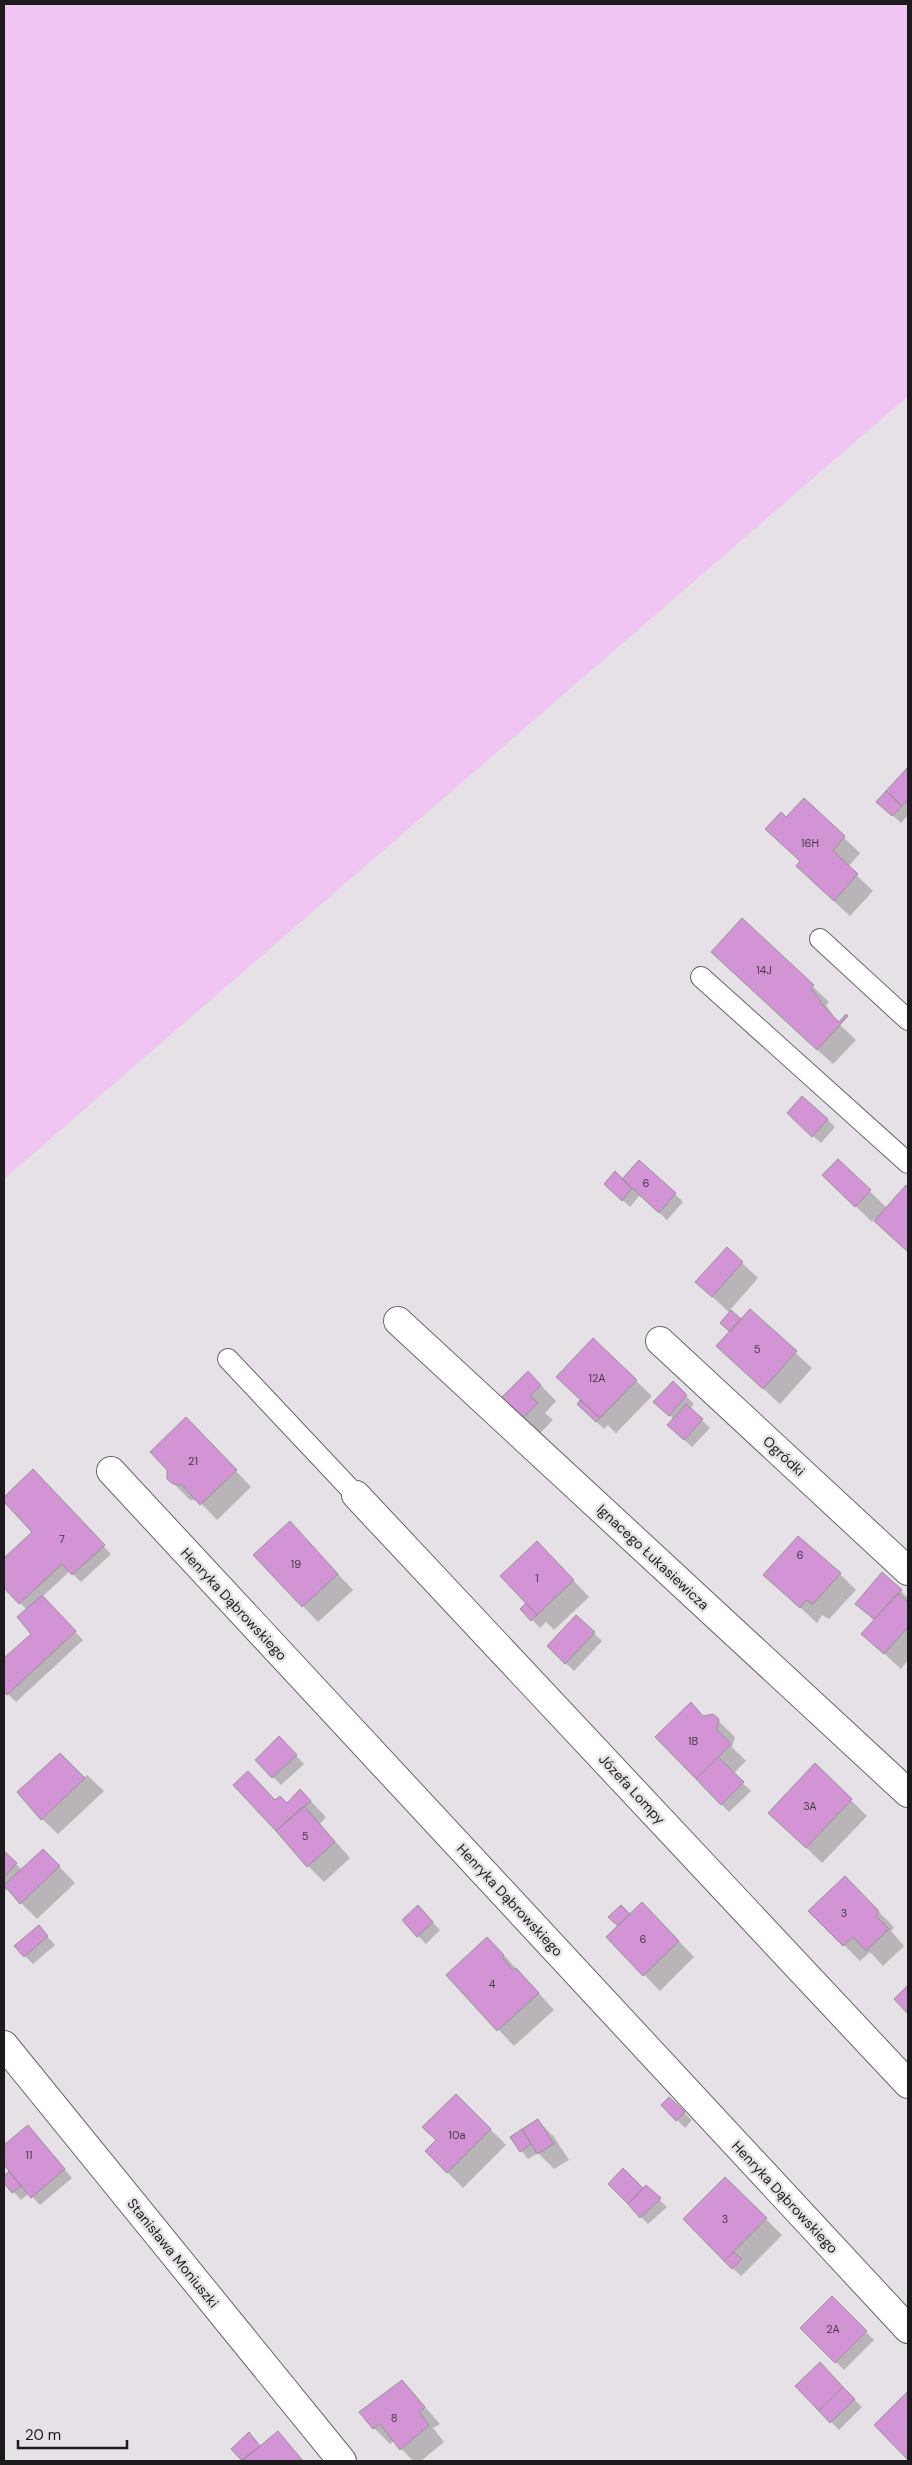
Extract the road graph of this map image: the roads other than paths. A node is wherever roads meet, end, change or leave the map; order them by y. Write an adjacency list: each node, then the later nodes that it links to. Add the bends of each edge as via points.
1 (820, 939): 3 (lane)
2 (701, 977): 4 (lane)
3 (908, 1020)
4 (908, 1163)
5 (398, 1320): 11 (street, Ignacego Łukasiewicza)
6 (660, 1341): 10 (street, Ogródki)
7 (228, 1358): 9 (lane)
8 (111, 1471): 14 (street, Henryka Dąbrowskiego)
9 (356, 1495): 13 (street, Józefa Lompy)
10 (908, 1571)
11 (908, 1793)
12 (4, 2045): 15 (street, Stanisława Moniuszki)
13 (908, 2084)
14 (908, 2329)
15 (342, 2461)

